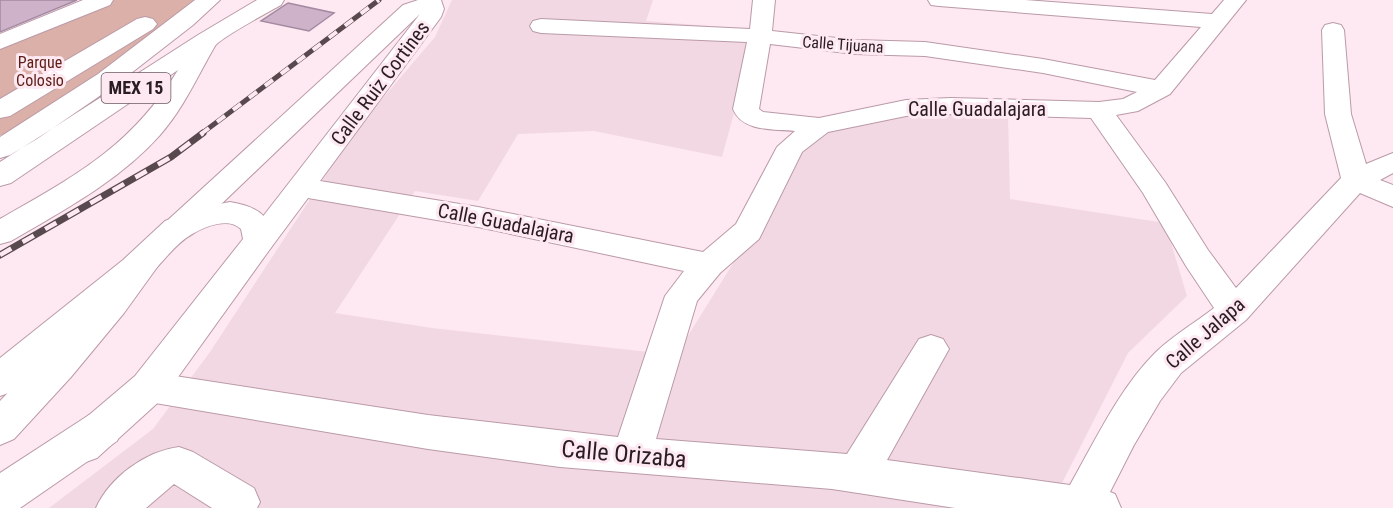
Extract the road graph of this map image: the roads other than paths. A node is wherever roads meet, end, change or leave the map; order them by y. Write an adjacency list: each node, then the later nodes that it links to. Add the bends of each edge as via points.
1 (102, 0): 16 (street)
2 (182, 0): 18 (main road, via 114,45)
3 (209, 0): 21 (main road, MEX 15, via 108,77)
4 (232, 0): 5 (main road)
5 (272, 0): 15 (main road, MEX 15)
6 (764, 0): 14 (street)
7 (939, 0): 10 (street)
8 (1235, 0): 11 (street, Calle Guadalajara)
9 (432, 1): 25 (street, Calle Ruiz Cortines, via 429,17); 27 (street, Calle Ruiz Cortines, via 411,10)
10 (1156, 8): 11 (street)
11 (1216, 21): 17 (street, Calle Guadalajara)
12 (541, 26): 14 (street, Calle Tijuana)
13 (1333, 30): 24 (street, via 1338,114)
14 (760, 36): 17 (street, Calle Tijuana, via 855,47 939,50); 20 (street, via 748,114 757,119)
15 (207, 40): 23 (main road, MEX 15); 28 (main road, via 169,106 132,147 90,180)
16 (0, 42)
17 (1152, 87): 19 (street, Calle Guadalajara, via 1129,106)
18 (0, 110)
19 (1099, 110): 20 (street, Calle Guadalajara, via 906,108); 32 (street)
20 (819, 126): 31 (street, Calle Guadalajara, via 791,147 748,231)
21 (0, 149)
22 (1393, 162): 24 (street, Calle Jalapa)
23 (0, 176)
24 (1356, 180): 26 (street); 32 (street, Calle Jalapa)
25 (302, 187): 29 (street, Calle Ruiz Cortines); 31 (street, Calle Guadalajara, via 478,217)
26 (1393, 197)
27 (180, 226): 29 (main road, via 209,214 240,214 255,224); 30 (main road, Calle Ruiz Cortines)
28 (0, 233)
29 (259, 241): 35 (main road, Calle Ruiz Cortines)
30 (146, 259): 34 (main road, Calle Ruiz Cortines); 36 (main road, via 93,327)
31 (709, 265): 38 (street, Calle Guadalajara, via 682,296)
32 (1234, 310): 43 (street, Calle Jalapa, via 1168,363 1147,390 1120,433)
33 (931, 349): 39 (street)
34 (0, 380)
35 (149, 387): 37 (main road, Calle Ruiz Cortines); 38 (street, Calle Orizaba, via 520,445)
36 (0, 427)
37 (103, 428): 40 (main road); 44 (main road, Calle Ruiz Cortines)
38 (631, 456): 39 (street, Calle Orizaba)
39 (857, 474): 42 (street, Calle Orizaba)
40 (0, 497)
41 (239, 502): 45 (street, via 179,465 172,465 159,471)
42 (1020, 504): 43 (street, Calle Orizaba)
43 (1090, 507)
44 (9, 508)
45 (117, 508)

